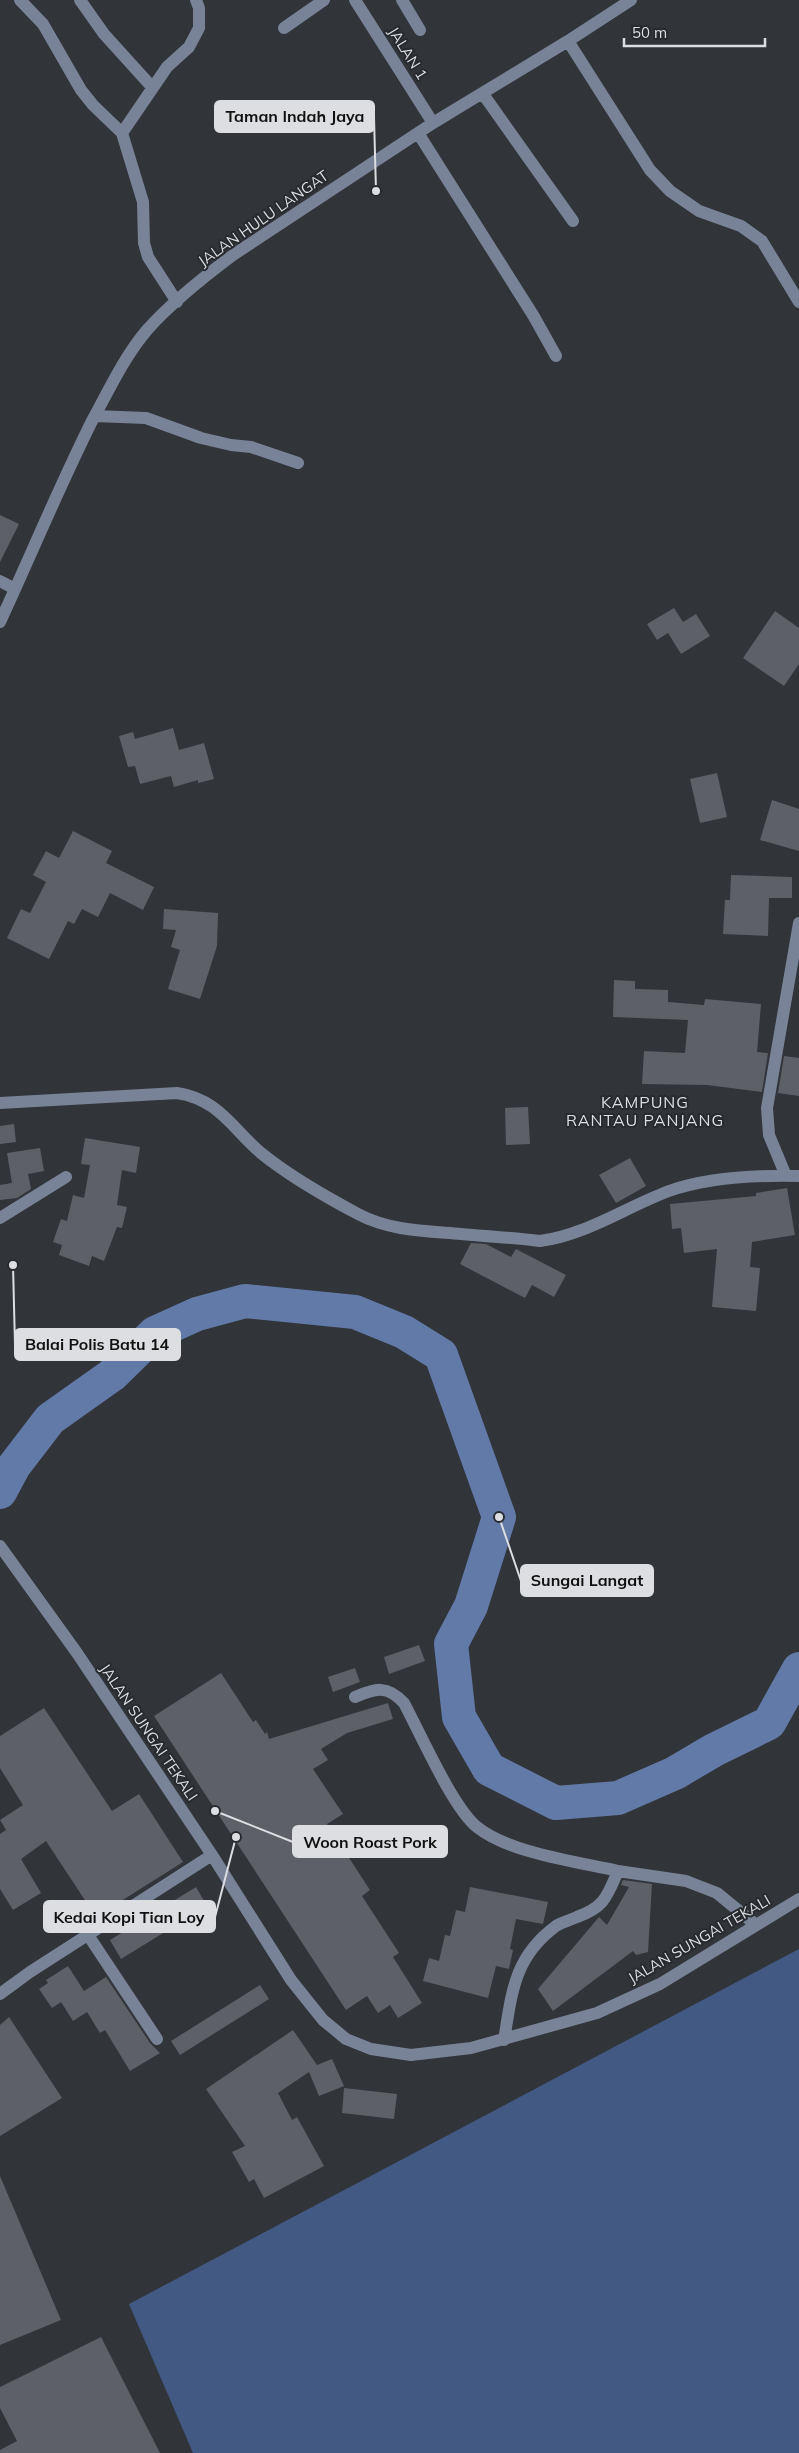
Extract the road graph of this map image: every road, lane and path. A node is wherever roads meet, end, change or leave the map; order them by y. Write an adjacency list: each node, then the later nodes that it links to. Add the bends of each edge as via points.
1 (20, 0): 14 (street, via 43,24 92,105)
2 (80, 0): 11 (street, via 104,34)
3 (196, 0): 11 (street, via 199,28 189,47)
4 (324, 0): 8 (street)
5 (355, 0): 13 (street, JALAN 1)
6 (402, 0): 9 (street)
7 (631, 0): 10 (street, JALAN HULU LANGAT)
8 (284, 28)
9 (420, 30)
10 (568, 41): 12 (street, JALAN HULU LANGAT); 18 (street, via 650,170 670,191 699,211 741,226 762,241)
11 (152, 86): 14 (street)
12 (482, 94): 13 (street, JALAN HULU LANGAT); 16 (street)
13 (433, 123): 15 (street, JALAN HULU LANGAT)
14 (122, 133): 17 (street, via 143,202 144,243 148,257)
15 (418, 133): 17 (street, JALAN HULU LANGAT, via 233,255); 19 (street, via 529,307)
16 (573, 221)
17 (178, 302): 20 (street, JALAN HULU LANGAT, via 148,330 128,356)
18 (799, 302)
19 (556, 356)
20 (95, 416): 21 (street, via 146,418 201,438 251,446); 23 (street, JALAN HULU LANGAT)
21 (298, 463)
22 (0, 581): 23 (street)
23 (15, 589): 24 (street, JALAN HULU LANGAT)
24 (0, 622)
25 (799, 923): 27 (street, via 767,1108 769,1135)
26 (0, 1104): 27 (street, via 190,1095 221,1112 282,1168 359,1215 407,1231 540,1241 561,1238 670,1191 716,1180)
27 (793, 1176)
28 (66, 1177): 29 (street)
29 (0, 1218)
30 (0, 1546): 32 (street, JALAN SUNGAI TEKALI, via 77,1653)
31 (355, 1697): 33 (street, via 373,1690 385,1690 404,1703 455,1799 476,1827 508,1844)
32 (212, 1855): 36 (street); 39 (street, JALAN SUNGAI TEKALI, via 291,1980 323,2020 346,2039 371,2049 411,2054 471,2048)
33 (618, 1871): 35 (street, via 686,1881 717,1893); 39 (street, via 605,1900 594,1911 558,1924 537,1943 517,1973)
34 (799, 1899): 35 (street, JALAN SUNGAI TEKALI)
35 (756, 1925): 39 (street, JALAN SUNGAI TEKALI, via 660,1984 597,2013)
36 (88, 1935): 37 (street); 38 (street)
37 (0, 1994)
38 (157, 2039)
39 (504, 2040)

